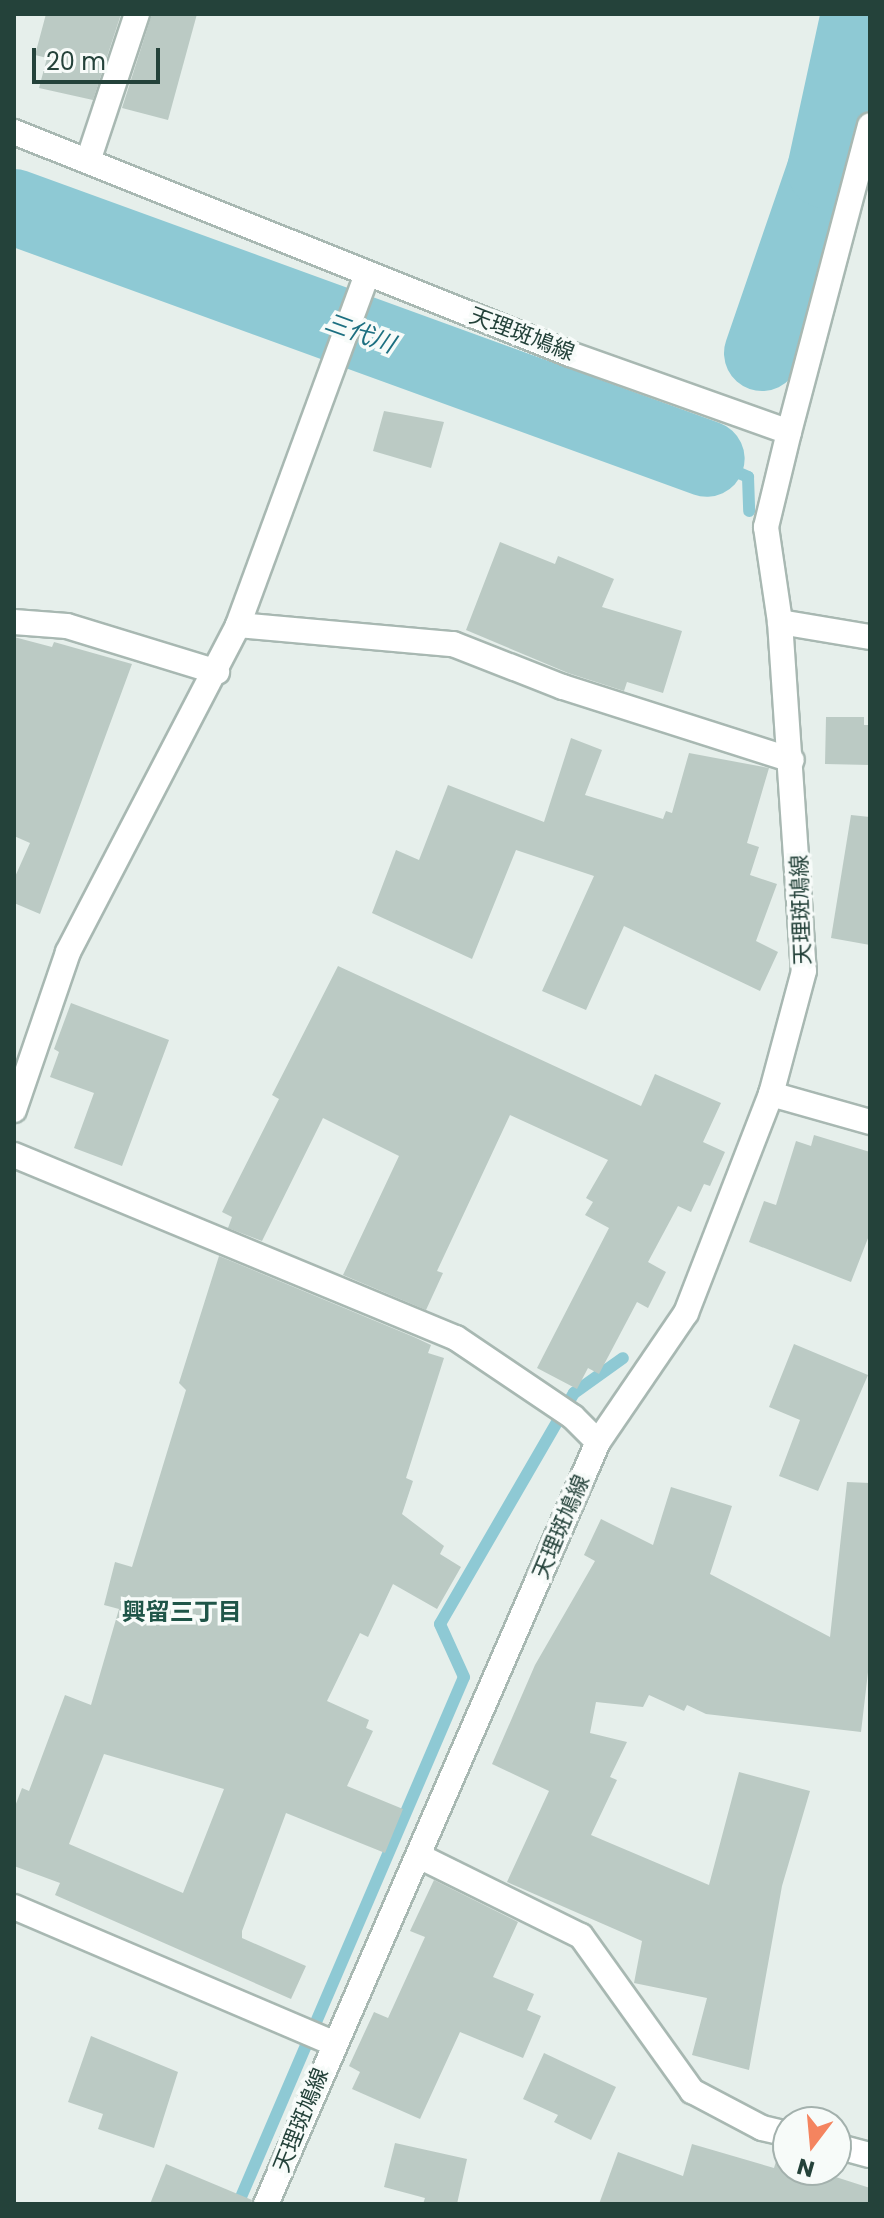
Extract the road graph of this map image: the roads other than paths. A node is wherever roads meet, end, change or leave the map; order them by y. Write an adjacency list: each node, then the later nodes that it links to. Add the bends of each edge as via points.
1 (137, 14): 4 (street)
2 (870, 126): 6 (street)
3 (14, 132): 4 (street, 天理斑鳩線)
4 (89, 158): 5 (street, 天理斑鳩線)
5 (367, 274): 6 (street, 天理斑鳩線); 9 (street)
6 (789, 432): 8 (street, 天理斑鳩線, via 766,527)
7 (14, 622): 11 (street, via 67,626)
8 (780, 622): 10 (street); 12 (street, 天理斑鳩線)
9 (238, 625): 11 (street); 12 (street, via 453,644 563,687)
10 (870, 637)
11 (217, 672): 14 (street, via 130,826 68,952)
12 (792, 760): 13 (street, 天理斑鳩線, via 804,971)
13 (771, 1094): 15 (street); 17 (street, 天理斑鳩線, via 686,1313)
14 (14, 1110)
15 (870, 1122)
16 (14, 1155): 17 (street, via 456,1338 573,1417)
17 (598, 1442): 18 (street, 天理斑鳩線)
18 (421, 1857): 20 (street, 天理斑鳩線); 21 (street, via 581,1936 692,2091)
19 (14, 1907): 20 (street)
20 (318, 2036): 22 (street, 天理斑鳩線)
21 (772, 2130)
22 (266, 2204)

